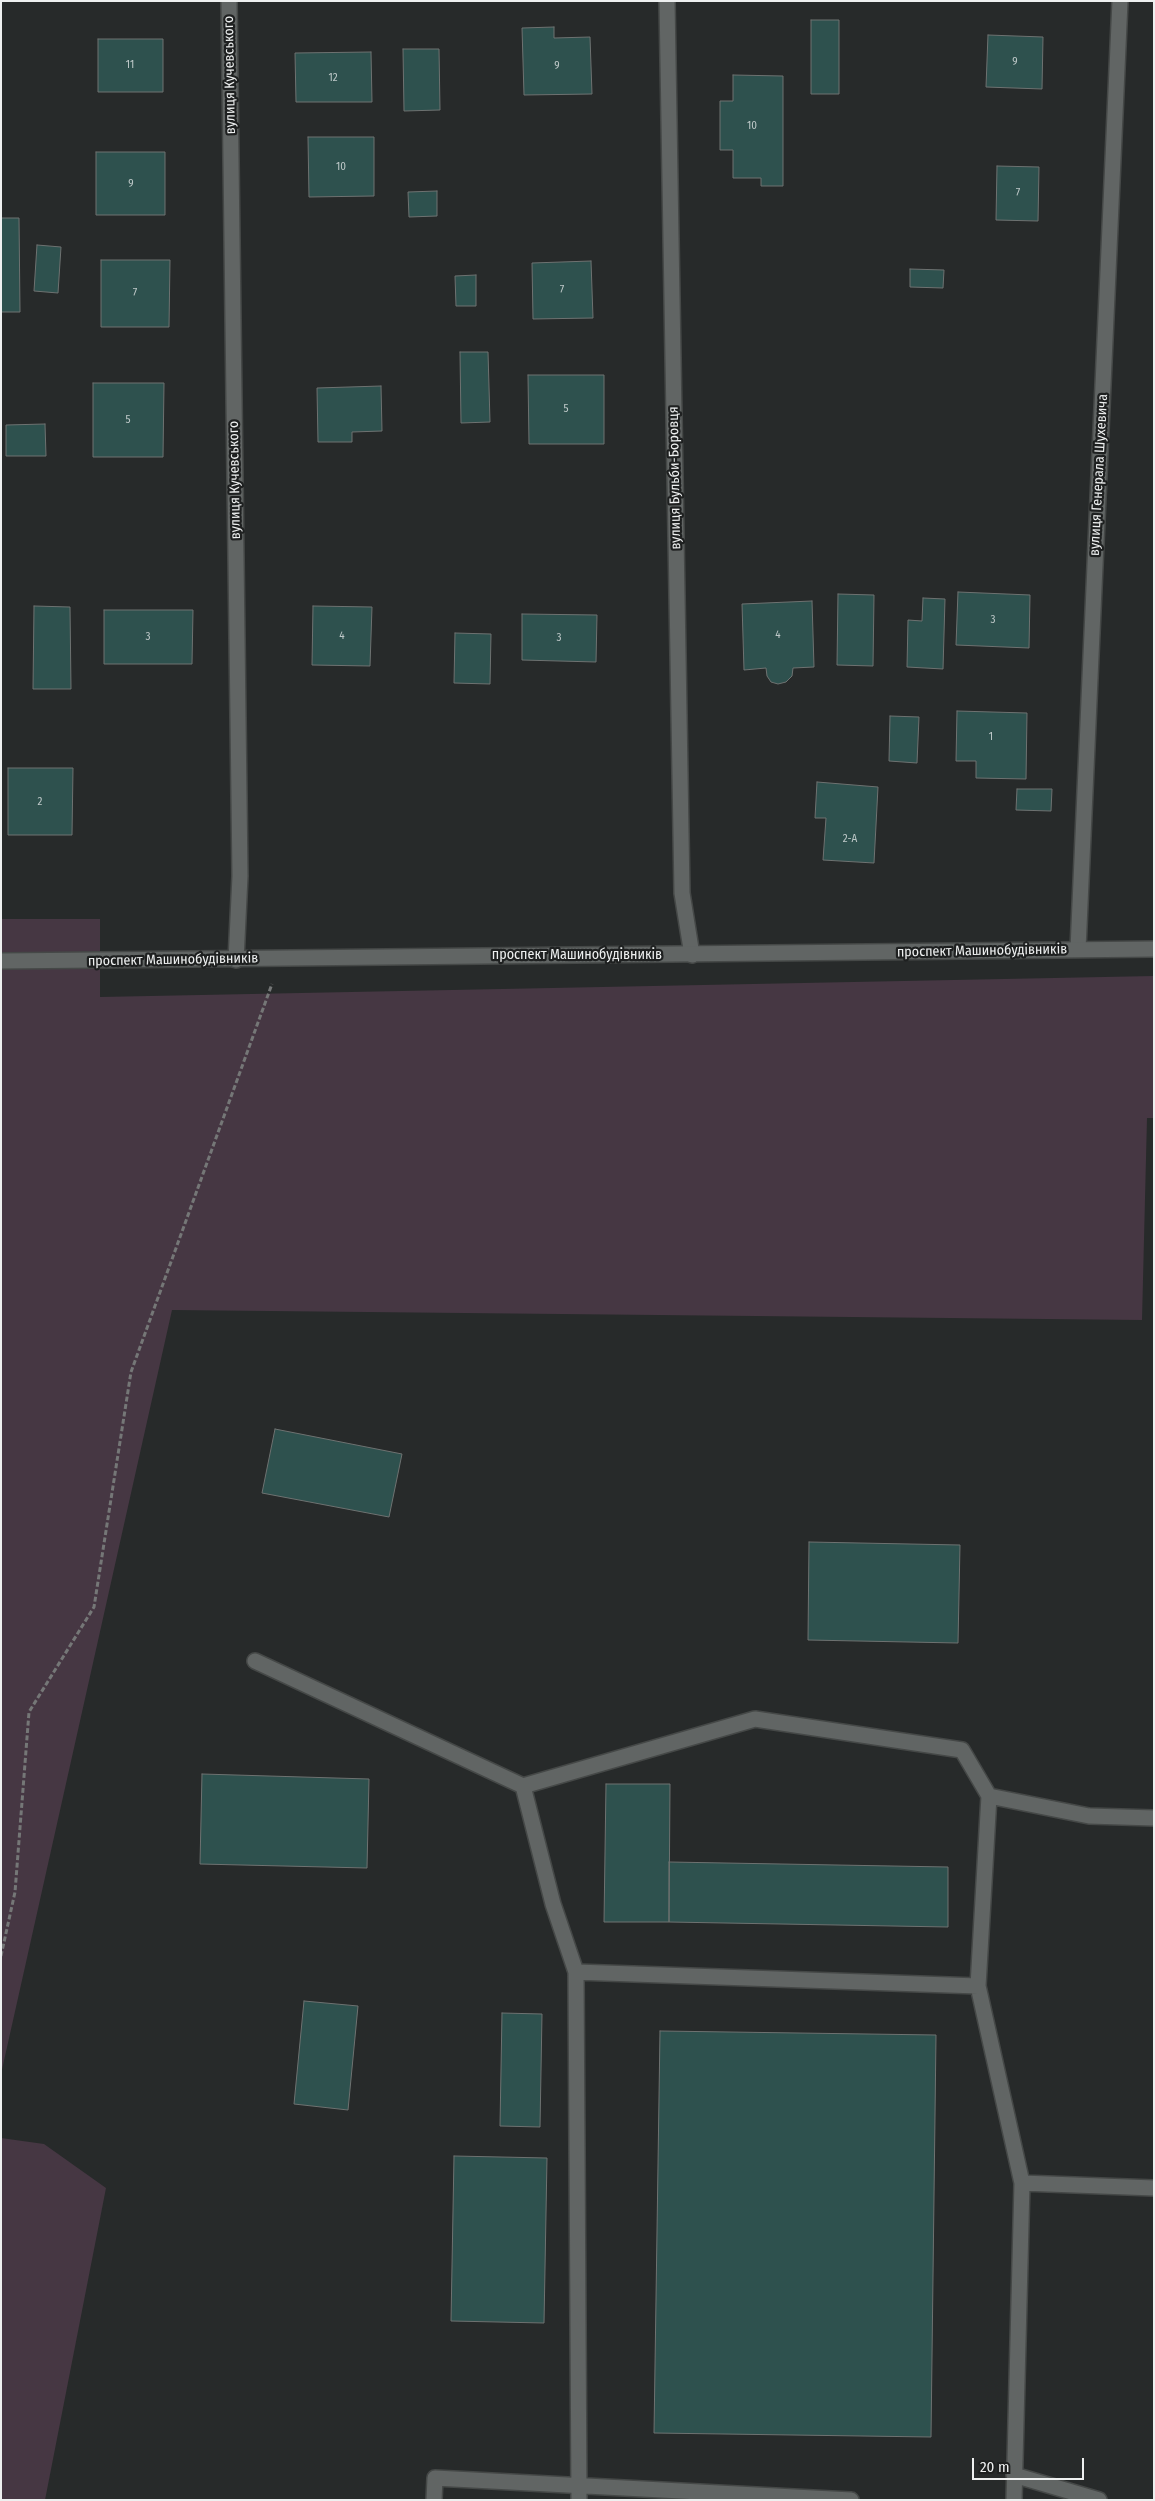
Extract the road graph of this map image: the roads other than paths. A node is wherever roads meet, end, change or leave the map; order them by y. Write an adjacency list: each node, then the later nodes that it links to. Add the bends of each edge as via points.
1 (229, 1): 7 (street, вулиця Кучевського, via 240,876)
2 (667, 1): 6 (street, вулиця Бульби-Боровця, via 682,893)
3 (1120, 1): 4 (street, вулиця Генерала Шухевича)
4 (1078, 949): 5 (street, проспект Машинобудівників); 6 (street, проспект Машинобудівників)
5 (1154, 949)
6 (692, 955): 7 (street, проспект Машинобудівників)
7 (236, 960): 8 (street, проспект Машинобудівників)
8 (1, 961)
9 (255, 1660): 10 (street)
10 (523, 1786): 11 (street, via 755,1719 962,1750); 13 (street, via 553,1904)
11 (989, 1796): 12 (street, via 1089,1816); 14 (street)
12 (1154, 1818)
13 (576, 1972): 14 (street); 18 (street)
14 (978, 1986): 15 (street)
15 (1022, 2183): 16 (street); 17 (street)
16 (1154, 2188)
17 (1014, 2476): 21 (street); 22 (street)
18 (579, 2493): 19 (street, via 435,2478); 20 (street)
19 (434, 2500)
20 (851, 2500)
21 (1014, 2500)
22 (1099, 2500)

